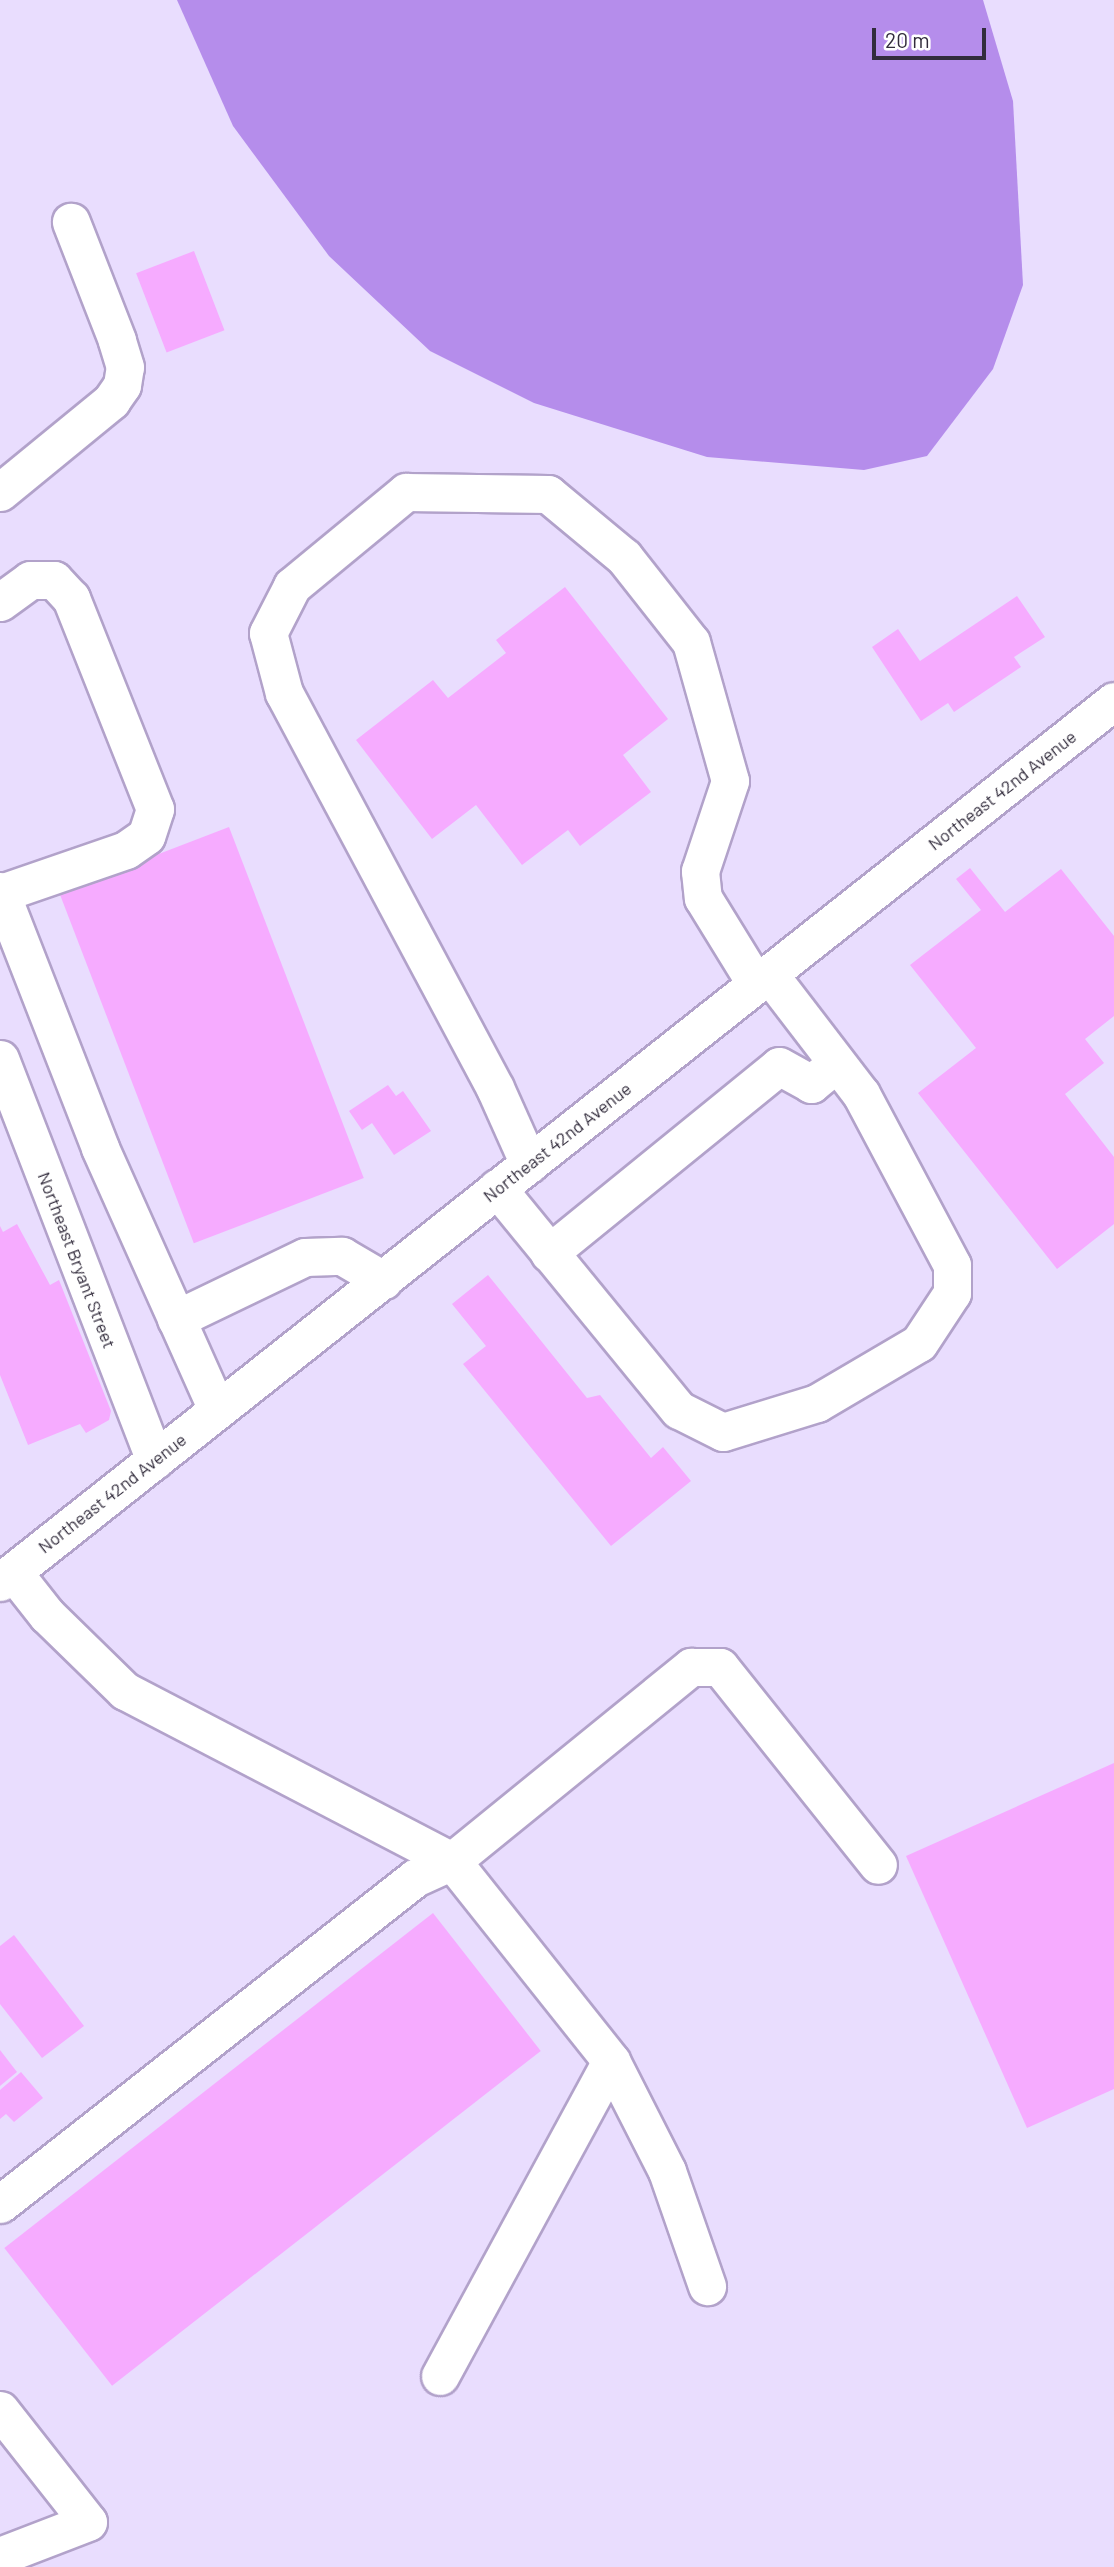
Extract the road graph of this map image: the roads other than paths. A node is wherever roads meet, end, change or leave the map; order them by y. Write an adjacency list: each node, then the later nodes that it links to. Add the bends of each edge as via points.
1 (71, 222): 2 (street, via 117,340 125,367 122,385 111,401)
2 (0, 492)
3 (0, 603): 5 (street, via 30,580 54,580 71,598 155,808 146,836 126,850)
4 (1114, 701): 6 (street, Northeast 42nd Avenue)
5 (4, 900): 13 (street, via 100,1148)
6 (763, 979): 8 (street); 9 (street, Northeast 42nd Avenue); 9 (street, via 703,898 701,871 730,781 691,642 624,557 548,494 406,492 292,586 268,633 284,693 495,1088)
7 (0, 1059): 15 (street, Northeast Bryant Street)
8 (837, 1063): 11 (street, via 811,1084 779,1066); 11 (street, via 861,1094 952,1265 952,1293 919,1343 817,1403 723,1432 679,1410)
9 (528, 1164): 10 (street, Northeast 42nd Avenue)
10 (498, 1188): 11 (street); 12 (street, Northeast 42nd Avenue)
11 (549, 1253)
12 (383, 1280): 13 (street, via 342,1256 305,1257); 14 (street, Northeast 42nd Avenue)
13 (176, 1319): 14 (street)
14 (217, 1410): 15 (street, Northeast 42nd Avenue)
15 (155, 1460): 16 (street, Northeast 42nd Avenue)
16 (6, 1577): 17 (street, via 125,1691)
17 (452, 1861): 18 (street, via 691,1667 720,1667); 19 (street); 20 (street, via 415,1878)
18 (877, 1864)
19 (611, 2061): 21 (street, via 667,2171); 22 (street)
20 (0, 2204)
21 (707, 2286)
22 (440, 2376)
23 (0, 2410): 24 (street, via 88,2522)
24 (0, 2556)

